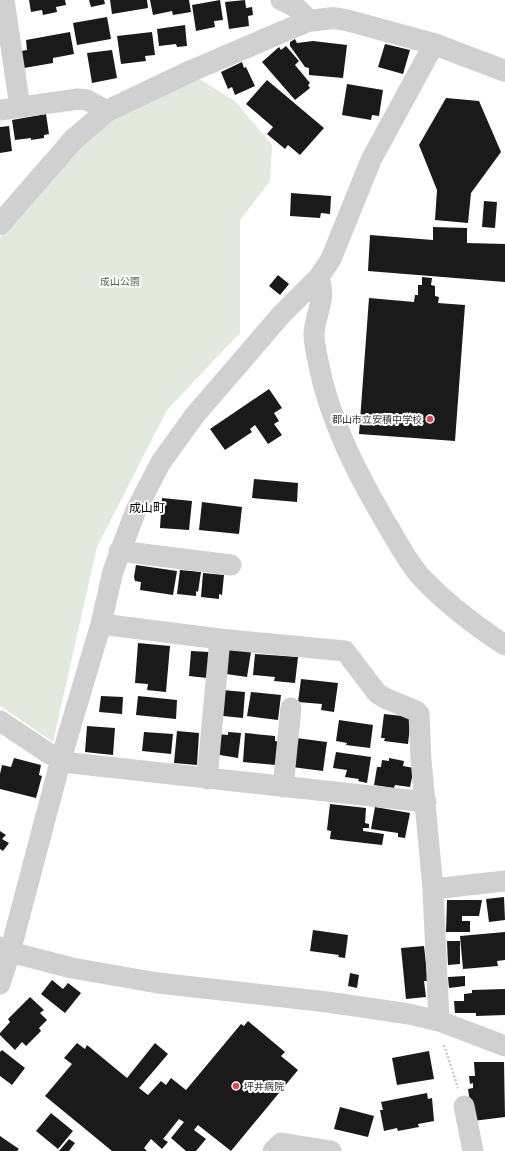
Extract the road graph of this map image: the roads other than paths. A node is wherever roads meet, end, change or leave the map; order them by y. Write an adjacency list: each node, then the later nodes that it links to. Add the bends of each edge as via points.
1 (4, 0): 6 (street)
2 (281, 0): 3 (street, via 296,7)
3 (308, 21): 4 (street, via 339,18); 7 (street, via 191,70)
4 (434, 44): 5 (street); 9 (street, via 374,155 335,250)
5 (505, 71)
6 (10, 108): 7 (street, via 78,99 87,100)
7 (107, 110): 8 (street, via 68,145)
8 (0, 224)
9 (318, 277): 10 (street, via 281,315 195,415 146,489); 14 (street, via 322,288 322,302 314,333 318,361 345,449 381,515 421,577 442,597)
10 (119, 551): 11 (street); 12 (street)
11 (231, 565)
12 (100, 624): 13 (street); 17 (street)
13 (220, 639): 18 (street); 20 (street, via 345,651 377,693 419,714)
14 (505, 645)
15 (291, 708): 19 (street)
16 (0, 721): 17 (street)
17 (61, 759): 18 (street, via 82,765); 23 (street)
18 (207, 779): 19 (street)
19 (283, 787): 20 (street)
20 (426, 802): 22 (street)
21 (505, 881): 22 (street)
22 (433, 889): 25 (street)
23 (5, 949): 24 (street); 25 (street, via 72,968 158,984 327,1002 409,1014)
24 (0, 984)
25 (441, 1030): 26 (street)
26 (505, 1046)
27 (464, 1106): 30 (street)
28 (273, 1151): 29 (street, via 282,1143)
29 (331, 1151)
30 (473, 1151)

